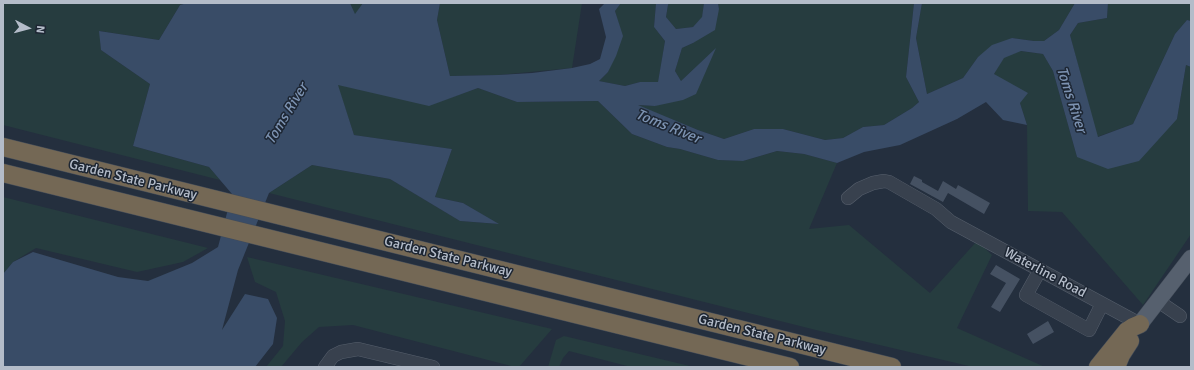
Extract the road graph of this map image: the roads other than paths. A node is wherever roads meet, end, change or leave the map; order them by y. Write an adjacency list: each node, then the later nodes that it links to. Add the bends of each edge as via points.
1 (3, 147): 16 (highway, Garden State Parkway)
2 (3, 173): 15 (highway, Garden State Parkway)
3 (848, 198): 6 (street, Waterline Road, via 859,189 873,183 889,182 936,209 951,222)
4 (1191, 253): 8 (main road)
5 (1191, 258): 8 (main road)
6 (1040, 270): 10 (street, Waterline Road); 10 (street, via 1026,295 1089,330)
7 (1191, 277): 9 (main road)
8 (1175, 278): 9 (main road)
9 (1159, 299): 11 (street); 12 (main road)
10 (1102, 304): 12 (street, Waterline Road)
11 (1180, 316)
12 (1140, 324): 17 (highway, via 1128,331); 18 (highway)
13 (325, 367): 14 (street, via 333,356 358,349)
14 (433, 367)
15 (790, 367)
16 (892, 367)
17 (1098, 367)
18 (1116, 367)

